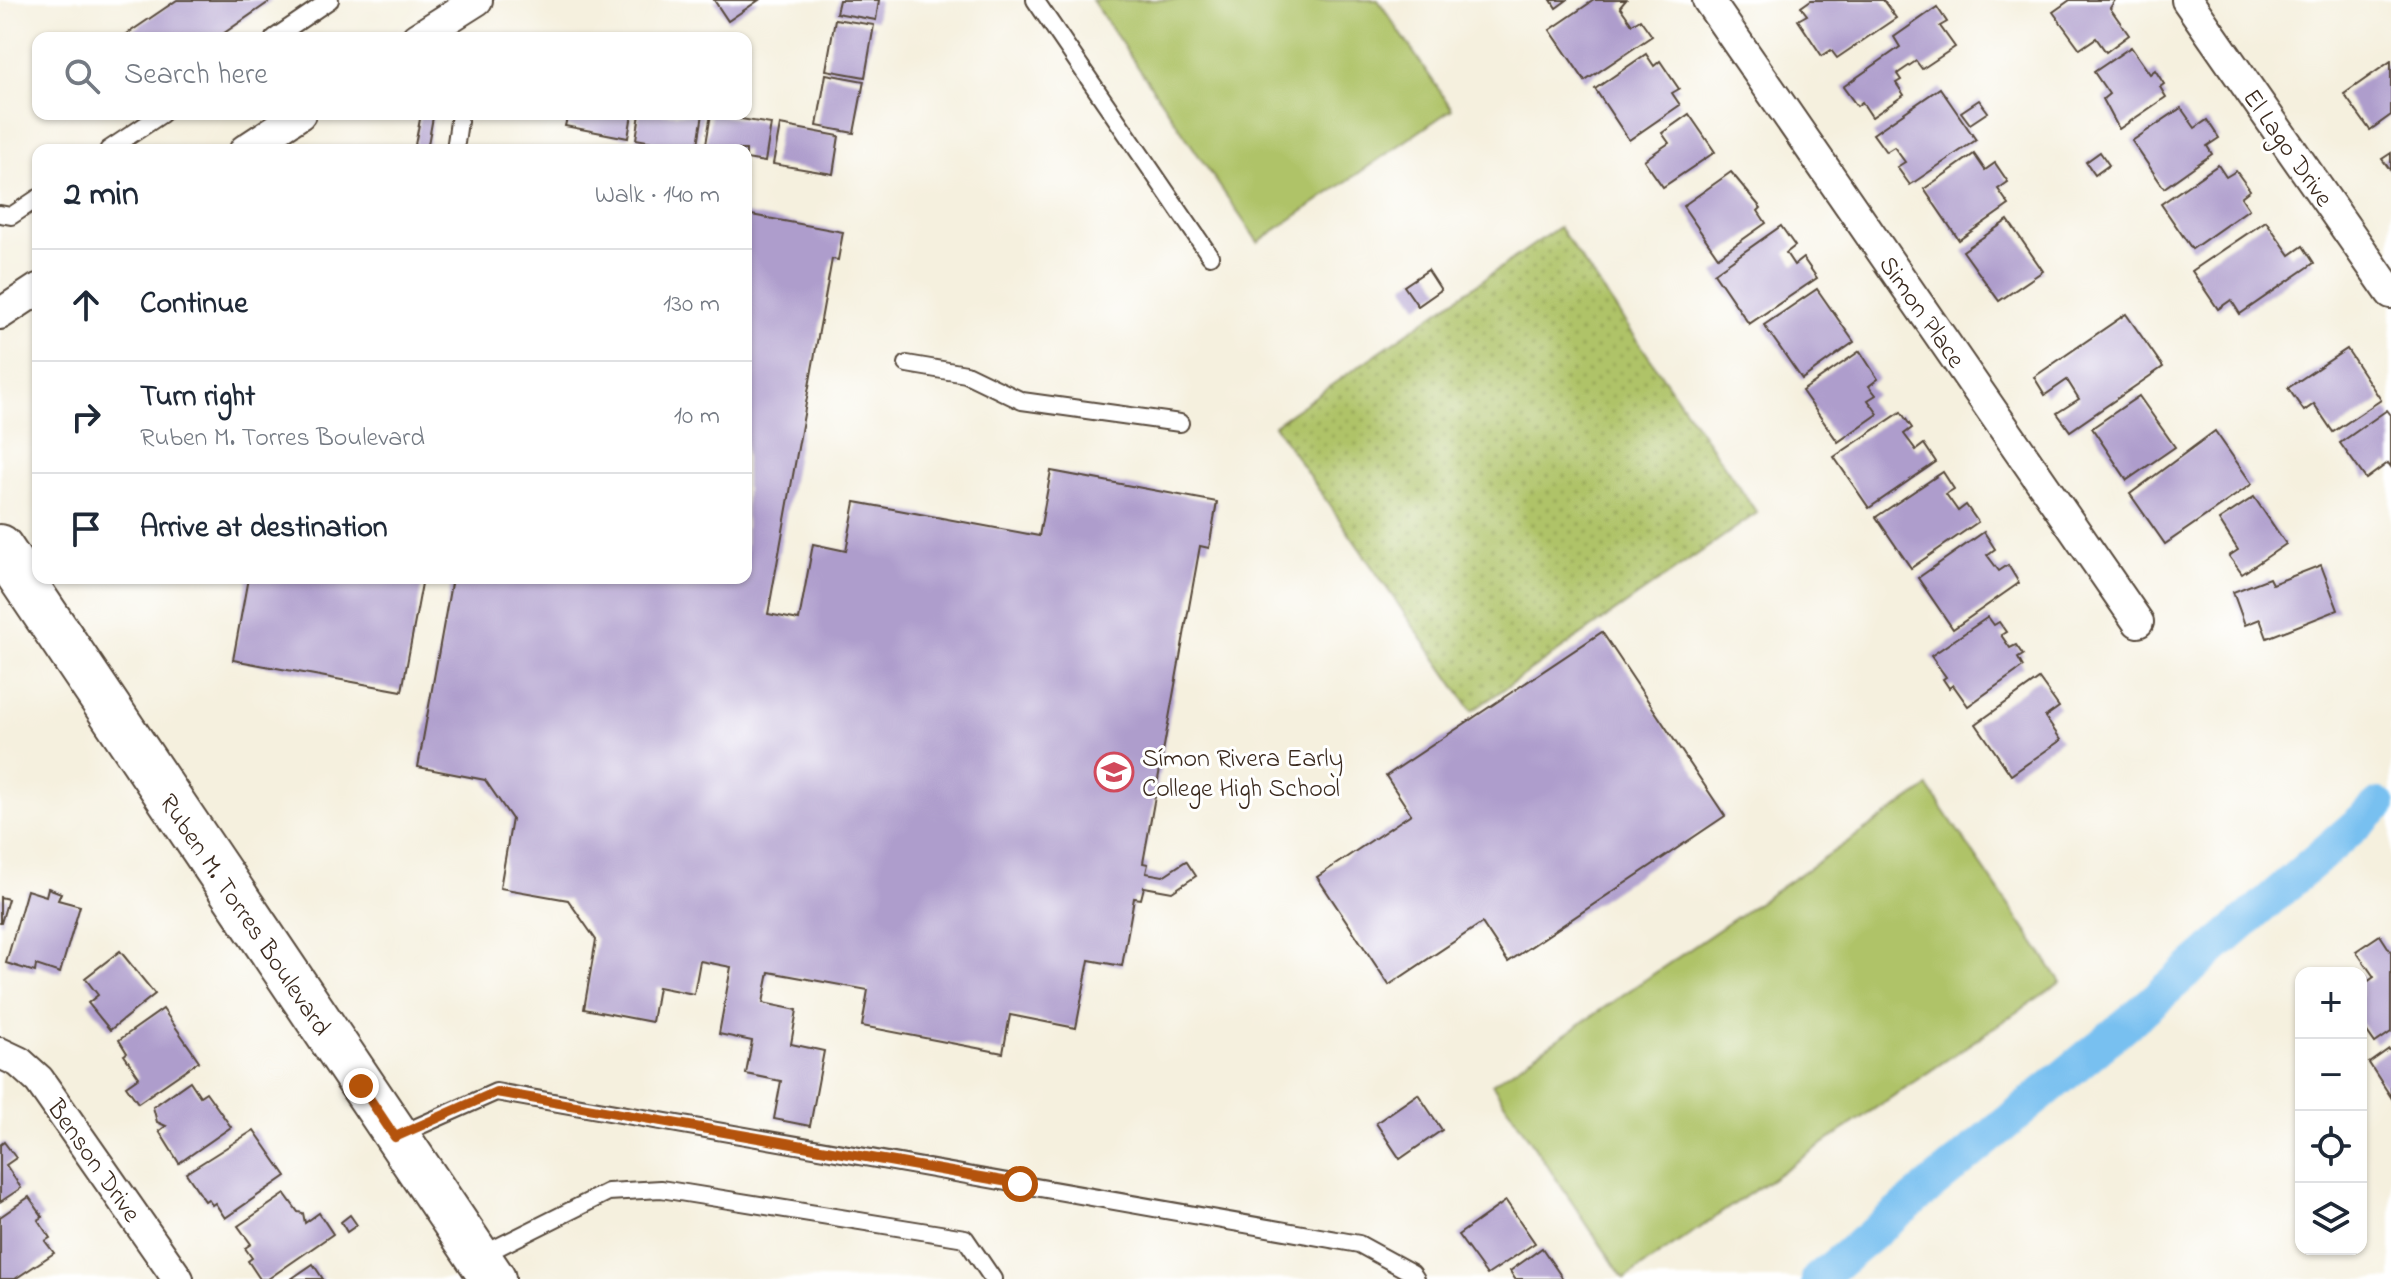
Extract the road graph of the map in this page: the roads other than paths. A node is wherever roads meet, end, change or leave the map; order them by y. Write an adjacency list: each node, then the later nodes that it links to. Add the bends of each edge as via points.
1 (330, 0): 6 (lane)
2 (477, 0): 7 (street)
3 (1035, 0): 16 (lane)
4 (1708, 0): 23 (street, Simon Place)
5 (2187, 0): 18 (street, El Lago Drive)
6 (283, 32)
7 (427, 32)
8 (153, 120): 11 (lane)
9 (293, 120): 12 (street)
10 (459, 120): 13 (lane)
11 (117, 144)
12 (264, 144)
13 (456, 144)
14 (32, 202): 15 (lane, via 11,216)
15 (0, 214)
16 (1210, 256)
17 (32, 293): 19 (street)
18 (2391, 293)
19 (0, 314)
20 (907, 364): 21 (lane, via 966,374 1022,401)
21 (1180, 423)
22 (0, 547): 25 (main road, Ruben M. Torres Boulevard)
23 (2138, 622)
24 (0, 1053): 27 (street, Benson Drive, via 39,1080)
25 (395, 1137): 26 (main road, Ruben M. Torres Boulevard); 29 (lane, via 496,1092 1359,1244)
26 (485, 1268): 28 (lane, via 608,1192 661,1189 965,1238)
27 (178, 1279)
28 (993, 1279)
29 (1416, 1279)

